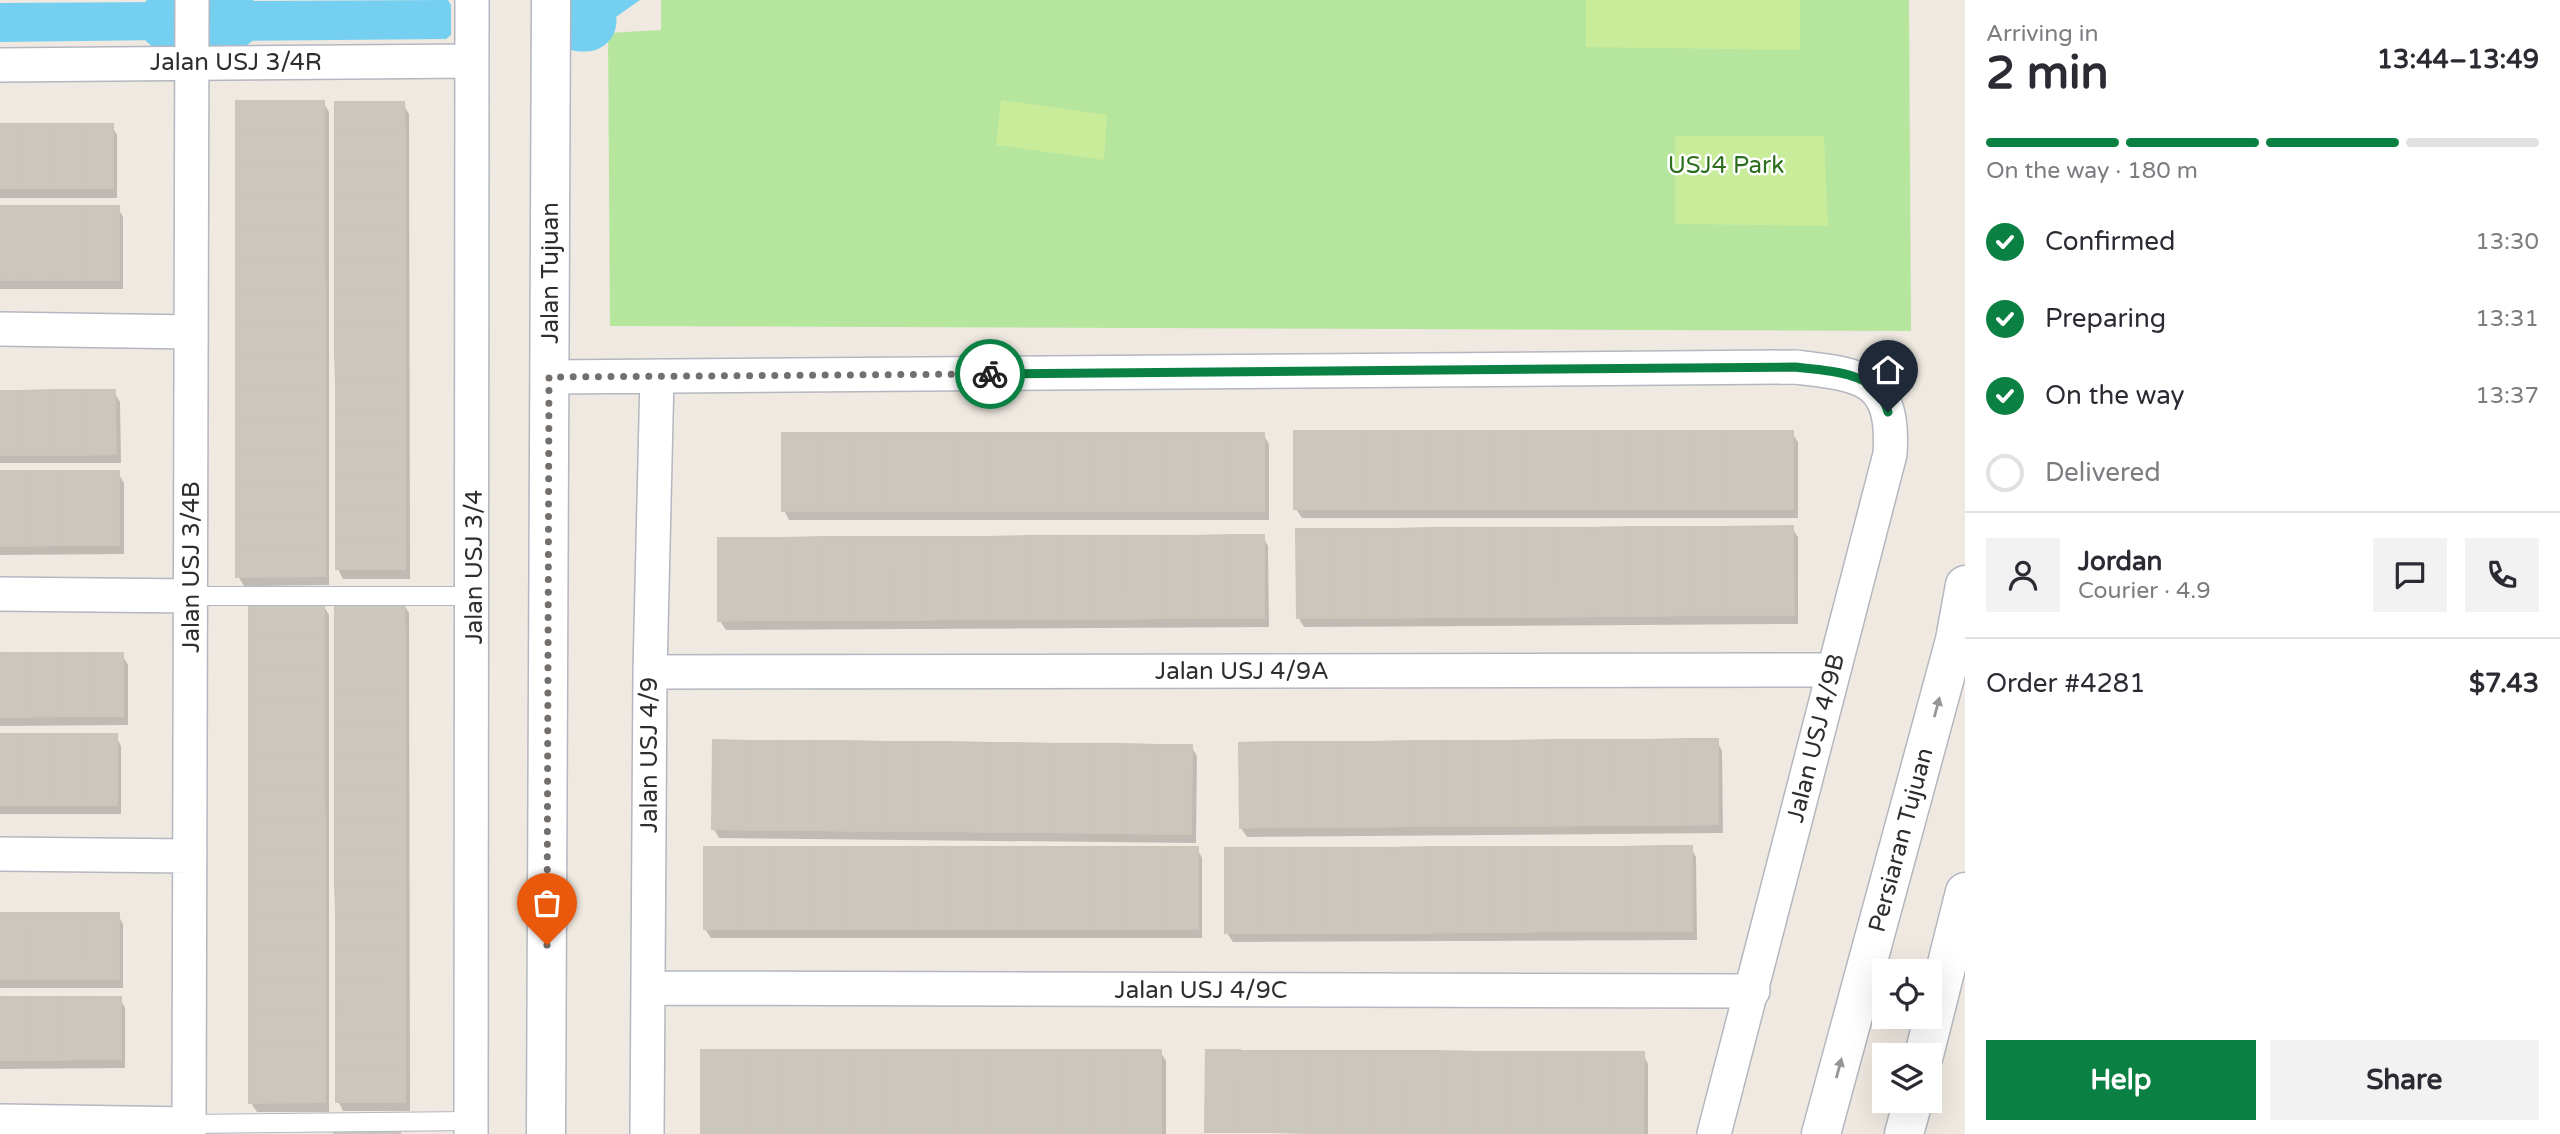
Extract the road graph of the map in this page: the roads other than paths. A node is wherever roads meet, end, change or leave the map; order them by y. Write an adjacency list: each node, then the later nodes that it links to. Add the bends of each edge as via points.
1 (192, 0): 5 (street, Jalan USJ 3/4B)
2 (472, 0): 4 (street, Jalan USJ 3/4)
3 (551, 0): 10 (street, Jalan Tujuan)
4 (472, 61): 5 (street, Jalan USJ 3/4R); 14 (street, Jalan USJ 3/4)
5 (192, 62): 6 (street, Jalan USJ 3/4R); 8 (street, Jalan USJ 3/4B)
6 (0, 65)
7 (0, 329): 8 (street)
8 (191, 332): 13 (street, Jalan USJ 3/4B)
9 (657, 376): 10 (street, Jalan USJ 4/9B); 15 (street, Jalan USJ 4/9B, via 1795,367 1860,376 1884,398 1891,426 1890,454); 16 (street, Jalan USJ 4/9)
10 (549, 377): 28 (street, Jalan Tujuan)
11 (1965, 585): 31 (street, Persiaran Tujuan, one-way to 11, via 1955,640)
12 (0, 594): 13 (street)
13 (191, 596): 14 (lane); 18 (street, Jalan USJ 3/4B)
14 (474, 596): 26 (street, Jalan USJ 3/4)
15 (1833, 670): 16 (street, Jalan USJ 4/9A); 22 (street, Jalan USJ 4/9B)
16 (650, 672): 20 (street, Jalan USJ 4/9)
17 (0, 854): 18 (street)
18 (190, 856): 27 (street, Jalan USJ 3/4B)
19 (1965, 892): 21 (street)
20 (648, 988): 22 (street, Jalan USJ 4/9C); 29 (street, Jalan USJ 4/9)
21 (1953, 989): 23 (street)
22 (1754, 991): 30 (street, Jalan USJ 4/9B)
23 (1929, 1043)
24 (1910, 1113): 32 (street)
25 (0, 1121): 27 (street)
26 (471, 1128): 27 (lane)
27 (189, 1129)
28 (546, 1134)
29 (646, 1134)
30 (1714, 1134)
31 (1821, 1134)
32 (1904, 1134)

